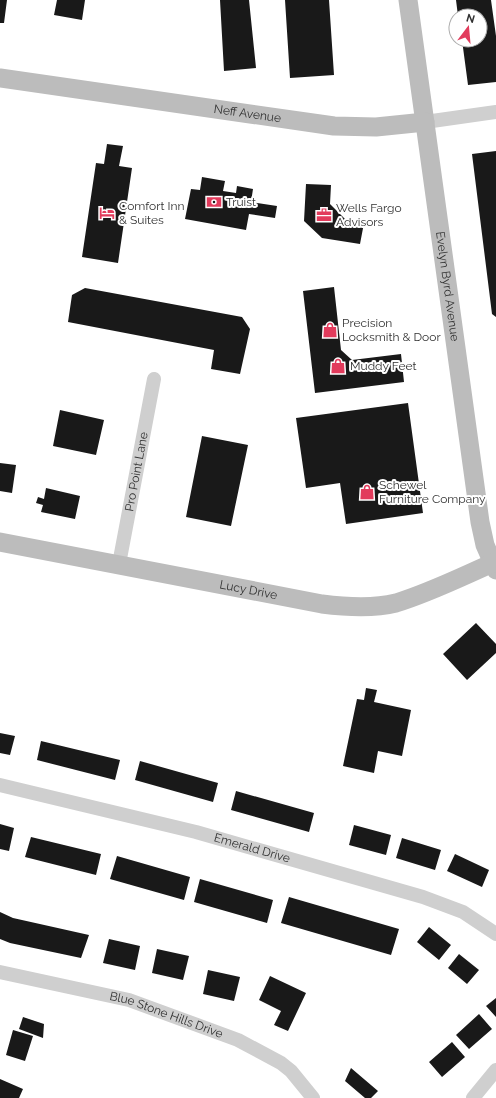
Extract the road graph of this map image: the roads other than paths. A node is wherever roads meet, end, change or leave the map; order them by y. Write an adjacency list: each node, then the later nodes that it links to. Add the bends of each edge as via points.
1 (408, 0): 4 (street, Evelyn Byrd Avenue)
2 (0, 78): 4 (street, Neff Avenue, via 334,126 376,127)
3 (496, 112): 4 (street, Neff Avenue)
4 (425, 122): 8 (street, Evelyn Byrd Avenue, via 480,522 485,545)
5 (154, 379): 7 (street, Pro Point Lane)
6 (0, 542): 7 (street, Lucy Drive)
7 (119, 564): 8 (street, Lucy Drive, via 322,604 354,607 395,603)
8 (494, 566)
9 (0, 785): 10 (street, Emerald Drive, via 196,832 423,897 463,912)
10 (496, 934)
11 (0, 972): 13 (street, Blue Stone Hills Drive, via 129,1000 238,1040 281,1063)
12 (496, 1070): 14 (street)
13 (313, 1098)
14 (473, 1098)

